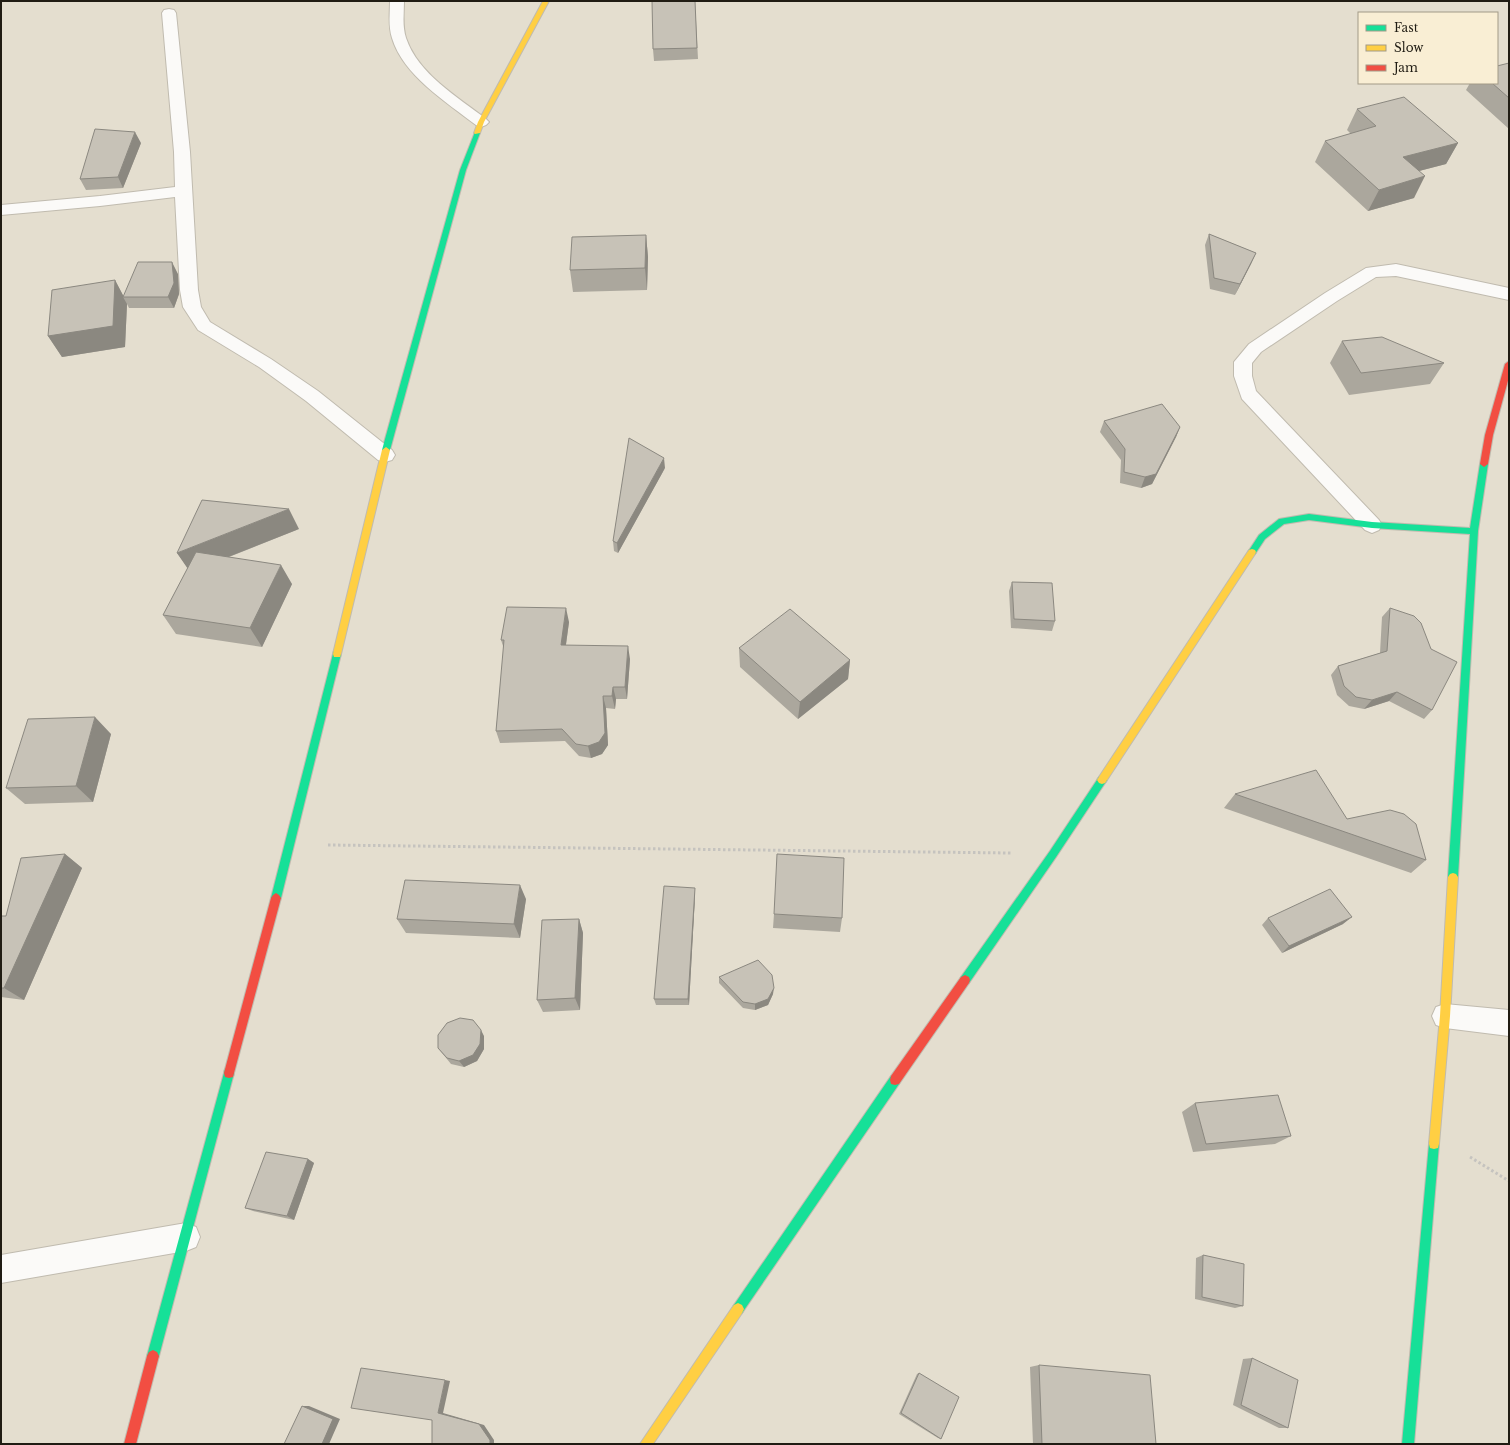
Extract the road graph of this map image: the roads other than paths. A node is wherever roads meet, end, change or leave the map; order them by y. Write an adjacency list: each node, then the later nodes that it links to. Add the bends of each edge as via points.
1 (397, 1): 4 (street, via 397,25 401,43 416,68)
2 (546, 1): 4 (street)
3 (169, 14): 5 (street, via 182,152)
4 (481, 122): 9 (street, via 463,170)
5 (183, 191): 6 (street); 9 (street, via 189,290 192,308 204,326 265,363 312,396)
6 (1, 210)
7 (1509, 294): 10 (street, via 1396,270 1372,272 1255,348 1244,362 1243,376 1248,394)
8 (1509, 364): 11 (street, via 1488,435)
9 (385, 454): 14 (street, via 291,844)
10 (1372, 525): 11 (street); 17 (street, via 1309,517 1282,521 1262,537 1053,854 814,1196)
11 (1474, 531): 12 (street)
12 (1445, 1016): 13 (street); 18 (street)
13 (1509, 1023)
14 (186, 1237): 15 (street); 16 (street)
15 (1, 1269)
16 (130, 1444)
17 (646, 1444)
18 (1408, 1444)

